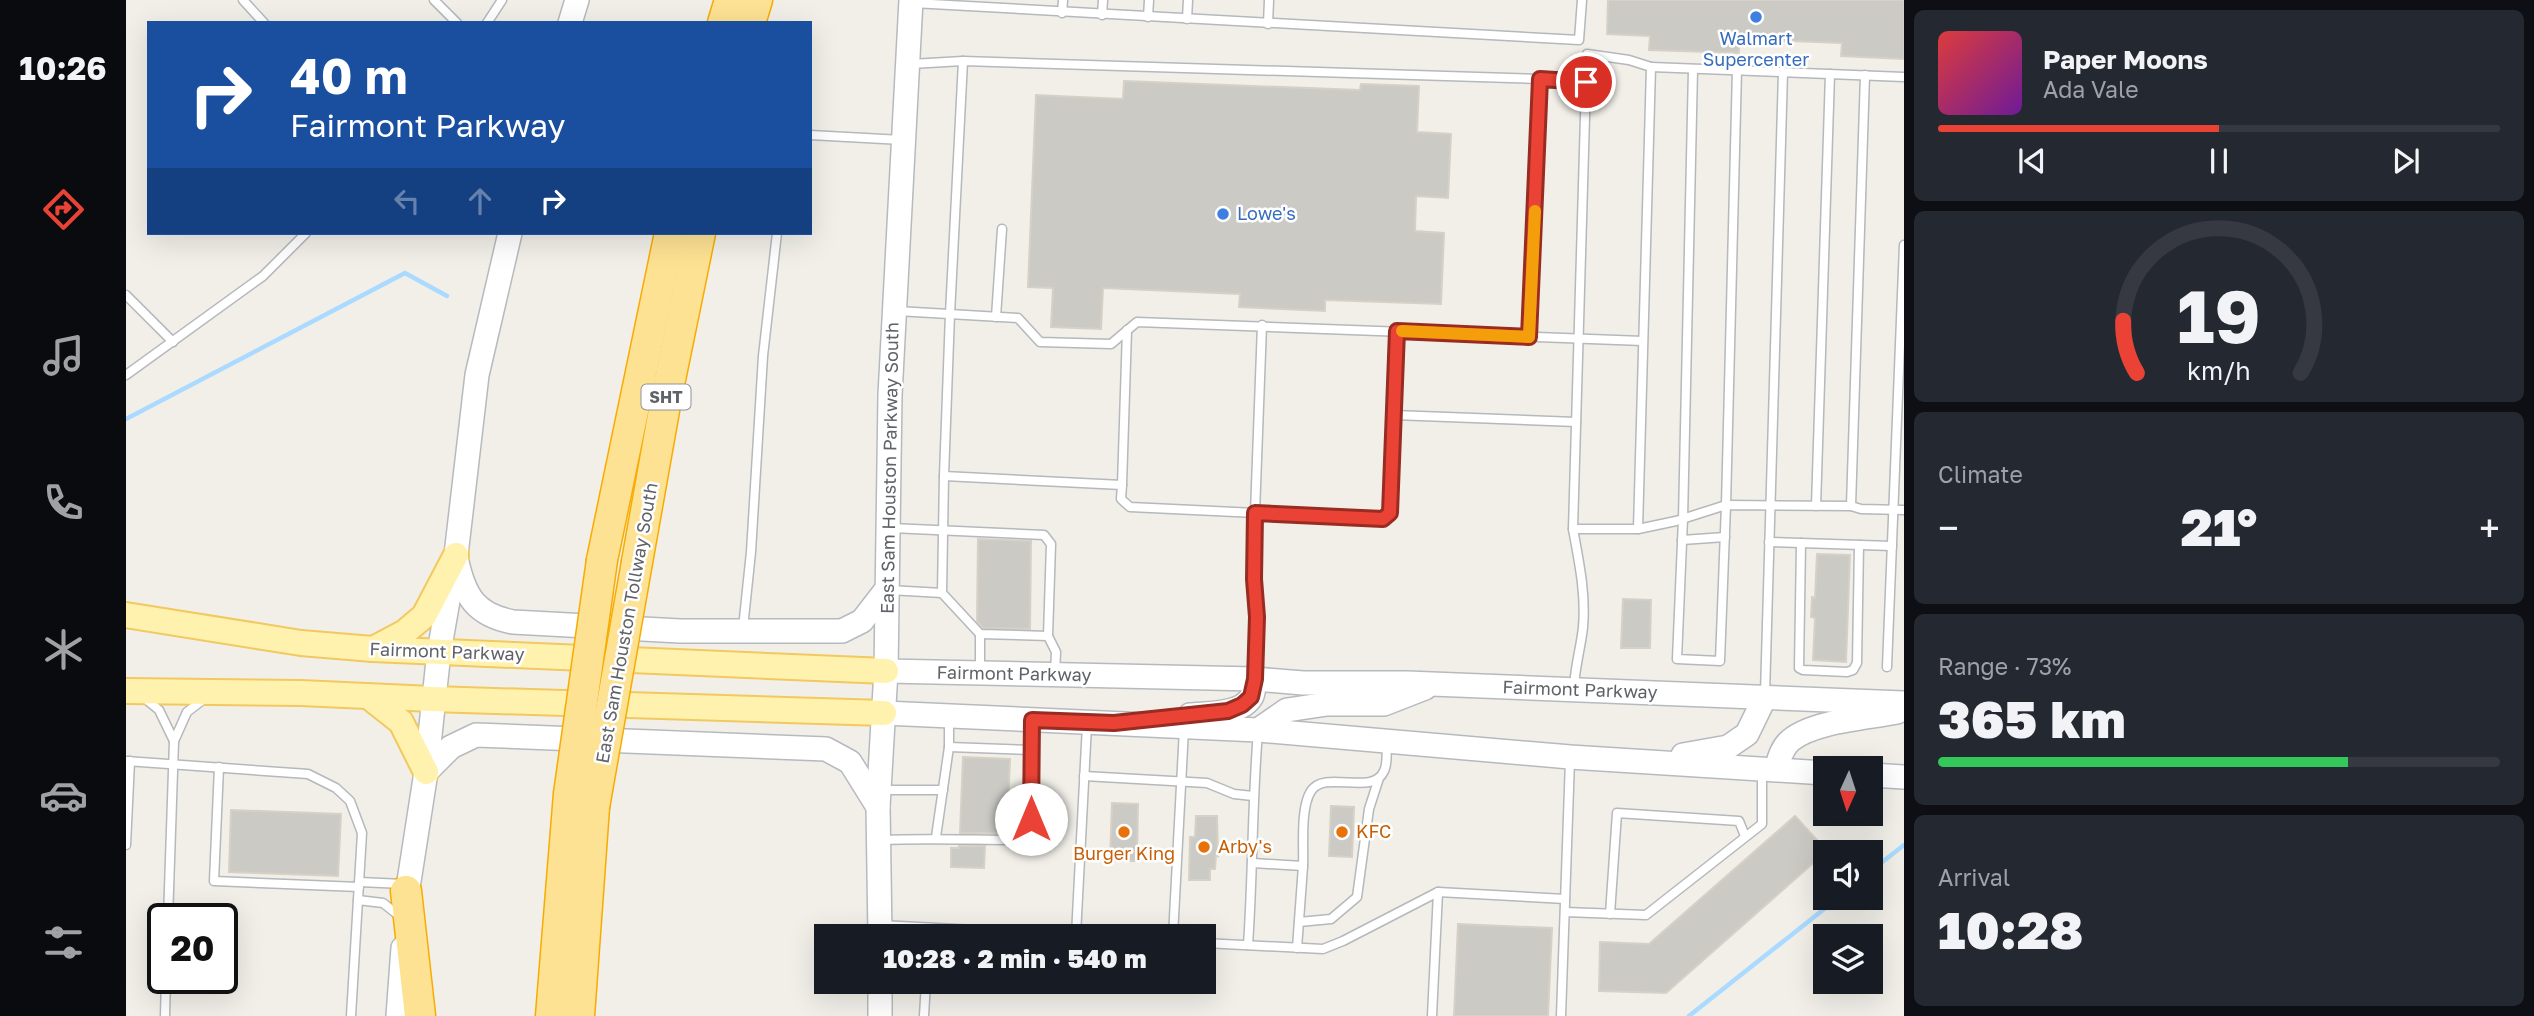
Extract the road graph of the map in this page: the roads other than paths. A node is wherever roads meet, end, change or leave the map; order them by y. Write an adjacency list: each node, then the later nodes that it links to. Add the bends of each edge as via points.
1 (243, 0): 20 (lane)
2 (434, 0): 21 (lane)
3 (502, 0): 22 (lane)
4 (577, 0): 23 (main road)
5 (730, 0): 24 (highway)
6 (757, 0): 25 (highway)
7 (1019, 0): 15 (lane)
8 (1063, 0): 16 (lane)
9 (1103, 0): 17 (lane)
10 (1149, 0): 18 (lane)
11 (1188, 0): 19 (lane)
12 (1269, 0): 26 (lane)
13 (1582, 0): 26 (lane, via 1579,40)
14 (910, 1): 15 (lane); 28 (main road, East Sam Houston Parkway South)
15 (1018, 10): 16 (lane)
16 (1062, 13): 17 (lane)
17 (1102, 15): 18 (lane)
18 (1149, 17): 19 (lane)
19 (1187, 19): 26 (lane)
20 (262, 21)
21 (455, 21)
22 (488, 21)
23 (570, 21)
24 (724, 21)
25 (751, 21)
26 (1268, 24)
27 (962, 61): 28 (lane); 36 (lane); 49 (lane)
28 (908, 64): 39 (main road, East Sam Houston Parkway South)
29 (1651, 67): 30 (lane); 37 (lane, via 1587,54); 56 (lane)
30 (1693, 69): 31 (lane); 70 (lane)
31 (1737, 70): 32 (lane); 63 (lane)
32 (1783, 72): 33 (lane); 64 (lane)
33 (1830, 74): 34 (lane); 65 (lane)
34 (1865, 75): 35 (lane); 66 (lane)
35 (1904, 77)
36 (1540, 79): 37 (lane); 54 (lane)
37 (1586, 82): 55 (lane)
38 (812, 135): 39 (lane)
39 (902, 140): 48 (main road, East Sam Houston Parkway South)
40 (1002, 229): 50 (lane)
41 (304, 235): 57 (lane, via 263,276)
42 (510, 235): 81 (main road, via 477,375)
43 (670, 235): 131 (highway, East Sam Houston Tollway South / SHT, bridge, via 602,560)
44 (700, 235): 131 (highway, East Sam Houston Tollway South / SHT, bridge, via 637,562)
45 (777, 235): 85 (lane)
46 (1904, 245): 67 (lane)
47 (126, 295): 57 (lane)
48 (894, 311): 49 (lane); 71 (main road, East Sam Houston Parkway South)
49 (950, 314): 50 (lane); 61 (lane)
50 (996, 317): 52 (lane, via 1018,318 1040,342 1111,344)
51 (1262, 325): 52 (lane, via 1137,322); 53 (lane); 69 (lane)
52 (1127, 330): 62 (lane)
53 (1397, 331): 54 (lane); 59 (lane)
54 (1529, 337): 55 (lane)
55 (1578, 340): 56 (lane); 60 (lane)
56 (1643, 341): 72 (lane)
57 (173, 342): 58 (lane)
58 (126, 374)
59 (1394, 415): 60 (lane); 69 (lane, via 1390,513 1383,519)
60 (1576, 422): 73 (lane)
61 (944, 476): 62 (lane); 74 (lane)
62 (1122, 485): 69 (lane, via 1121,499 1130,507)
63 (1726, 505): 64 (lane); 70 (lane); 75 (lane)
64 (1770, 505): 65 (lane); 77 (lane)
65 (1816, 506): 66 (lane)
66 (1852, 506): 67 (lane)
67 (1893, 510): 68 (lane); 80 (lane)
68 (1904, 510)
69 (1255, 513): 94 (lane)
70 (1683, 519): 72 (lane); 76 (lane)
71 (887, 527): 74 (lane); 82 (main road, East Sam Houston Parkway South)
72 (1638, 528): 73 (lane)
73 (1573, 529): 96 (lane, via 1584,589)
74 (943, 531): 83 (lane); 87 (lane, via 1044,535 1051,544)
75 (1725, 537): 76 (lane); 76 (lane, via 1720,661 1677,659)
76 (1682, 540)
77 (1769, 542): 78 (lane); 100 (lane)
78 (1801, 543): 79 (lane); 79 (lane, via 1799,668 1847,672 1857,663)
79 (1859, 545): 80 (lane)
80 (1892, 546): 90 (lane)
81 (456, 555): 85 (main road, via 470,600 495,618); 88 (main road, via 424,617); 89 (main road)
82 (886, 590): 83 (lane); 85 (main road, via 862,621 842,631); 91 (main road, East Sam Houston Parkway South)
83 (942, 593): 86 (lane)
84 (126, 615): 88 (main road, Fairmont Parkway, via 301,643)
85 (743, 631)
86 (980, 634): 87 (lane); 92 (lane)
87 (1048, 636): 93 (lane, via 1056,652)
88 (373, 649): 89 (main road, Fairmont Parkway)
89 (439, 652): 91 (main road, Fairmont Parkway); 101 (main road)
90 (1887, 667)
91 (886, 671): 92 (main road, Fairmont Parkway); 104 (main road, East Sam Houston Parkway South)
92 (980, 673): 93 (main road, Fairmont Parkway)
93 (1055, 675): 94 (main road, Fairmont Parkway)
94 (1255, 679): 95 (main road, Fairmont Parkway); 108 (main road, via 1251,697 1228,711)
95 (1435, 684): 96 (main road, Fairmont Parkway); 110 (main road, via 1384,704 1287,710)
96 (1574, 690): 100 (main road, Fairmont Parkway)
97 (130, 691): 98 (main road); 111 (lane, via 159,710)
98 (213, 692): 99 (main road); 111 (lane, via 187,712)
99 (368, 696): 101 (main road); 121 (main road, via 401,722)
100 (1765, 697): 102 (main road, Fairmont Parkway); 117 (main road, via 1747,734 1728,747)
101 (432, 699): 104 (main road); 121 (main road)
102 (1904, 703)
103 (1904, 711): 120 (main road, via 1828,724 1800,734 1788,742)
104 (884, 713): 105 (main road); 130 (main road, East Sam Houston Parkway South)
105 (949, 716): 106 (main road); 113 (lane)
106 (1032, 720): 107 (main road); 114 (lane)
107 (1087, 722): 108 (main road); 123 (lane)
108 (1114, 723): 109 (main road)
109 (1184, 726): 110 (main road); 127 (lane)
110 (1258, 730): 112 (main road); 129 (lane)
111 (174, 741): 118 (lane)
112 (1387, 741): 115 (main road); 126 (lane, via 1385,770)
113 (949, 747): 114 (lane); 128 (lane)
114 (1031, 750): 133 (lane, via 1031,819 1020,841)
115 (1570, 757): 117 (main road); 141 (lane)
116 (128, 761): 118 (lane); 135 (lane)
117 (1638, 761): 120 (main road)
118 (174, 763): 119 (lane); 143 (lane)
119 (219, 767): 138 (lane, via 308,774 336,788 350,802 362,832); 138 (lane, via 214,881)
120 (1769, 769): 122 (main road); 132 (lane, via 1762,824)
121 (426, 772): 130 (main road, via 451,747 476,735 827,750 850,762); 140 (main road)
122 (1813, 772)
123 (1084, 776): 127 (lane); 148 (lane)
124 (1883, 776): 125 (main road)
125 (1904, 777)
126 (1379, 778): 137 (lane, via 1360,783 1324,782 1312,789 1305,803); 146 (lane, via 1369,809 1357,898 1331,919)
127 (1181, 781): 129 (lane); 149 (lane)
128 (943, 790): 130 (lane); 133 (lane)
129 (1253, 796): 136 (lane)
130 (879, 799): 134 (main road, East Sam Houston Parkway South)
131 (582, 800): 160 (highway, East Sam Houston Tollway South / SHT); 161 (highway, East Sam Houston Tollway South / SHT)
132 (1745, 836): 145 (lane, via 1646,915); 145 (lane, via 1739,821 1617,813)
133 (936, 837): 134 (lane)
134 (877, 840): 147 (main road, East Sam Houston Parkway South)
135 (126, 845)
136 (1253, 863): 137 (lane); 151 (lane)
137 (1303, 866): 146 (lane)
138 (359, 884): 140 (lane); 142 (lane)
139 (1438, 892): 141 (lane); 152 (lane, via 1323,949); 164 (lane)
140 (406, 898): 142 (lane); 158 (main road); 159 (highway)
141 (1565, 899): 144 (lane)
142 (358, 900): 157 (lane)
143 (169, 903)
144 (1565, 912): 145 (lane); 165 (lane)
145 (1610, 914)
146 (1299, 922): 152 (lane)
147 (880, 924)
148 (1077, 924)
149 (1174, 924)
150 (1216, 944): 151 (lane)
151 (1248, 945): 152 (lane)
152 (1297, 948)
153 (166, 994): 156 (lane)
154 (880, 994): 162 (main road)
155 (925, 994): 163 (lane)
156 (165, 1016)
157 (351, 1016)
158 (398, 1016)
159 (420, 1016)
160 (551, 1016)
161 (579, 1016)
162 (880, 1016)
163 (924, 1016)
164 (1432, 1016)
165 (1561, 1016)

